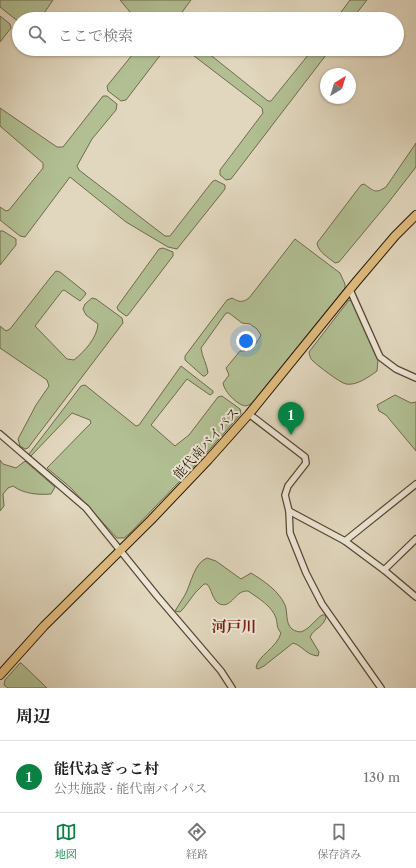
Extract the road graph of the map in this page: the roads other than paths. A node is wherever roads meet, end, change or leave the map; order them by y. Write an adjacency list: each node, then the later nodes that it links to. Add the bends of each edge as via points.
1 (416, 214): 2 (highway, 能代南バイパス)
2 (350, 290): 3 (street, via 380,358); 4 (highway, 能代南バイパス)
3 (416, 378)
4 (249, 414): 7 (street, via 304,457 306,464 288,486 285,495); 10 (highway, 能代南バイパス, via 208,460)
5 (0, 434): 10 (street, via 86,508)
6 (416, 484): 9 (street)
7 (289, 512): 9 (street); 15 (street, via 290,533 309,579 322,604)
8 (416, 538): 11 (street)
9 (345, 541): 11 (street)
10 (120, 549): 13 (highway, 能代南バイパス); 14 (street, via 221,671)
11 (384, 570): 12 (street)
12 (416, 597)
13 (0, 675)
14 (232, 688)
15 (380, 688)

